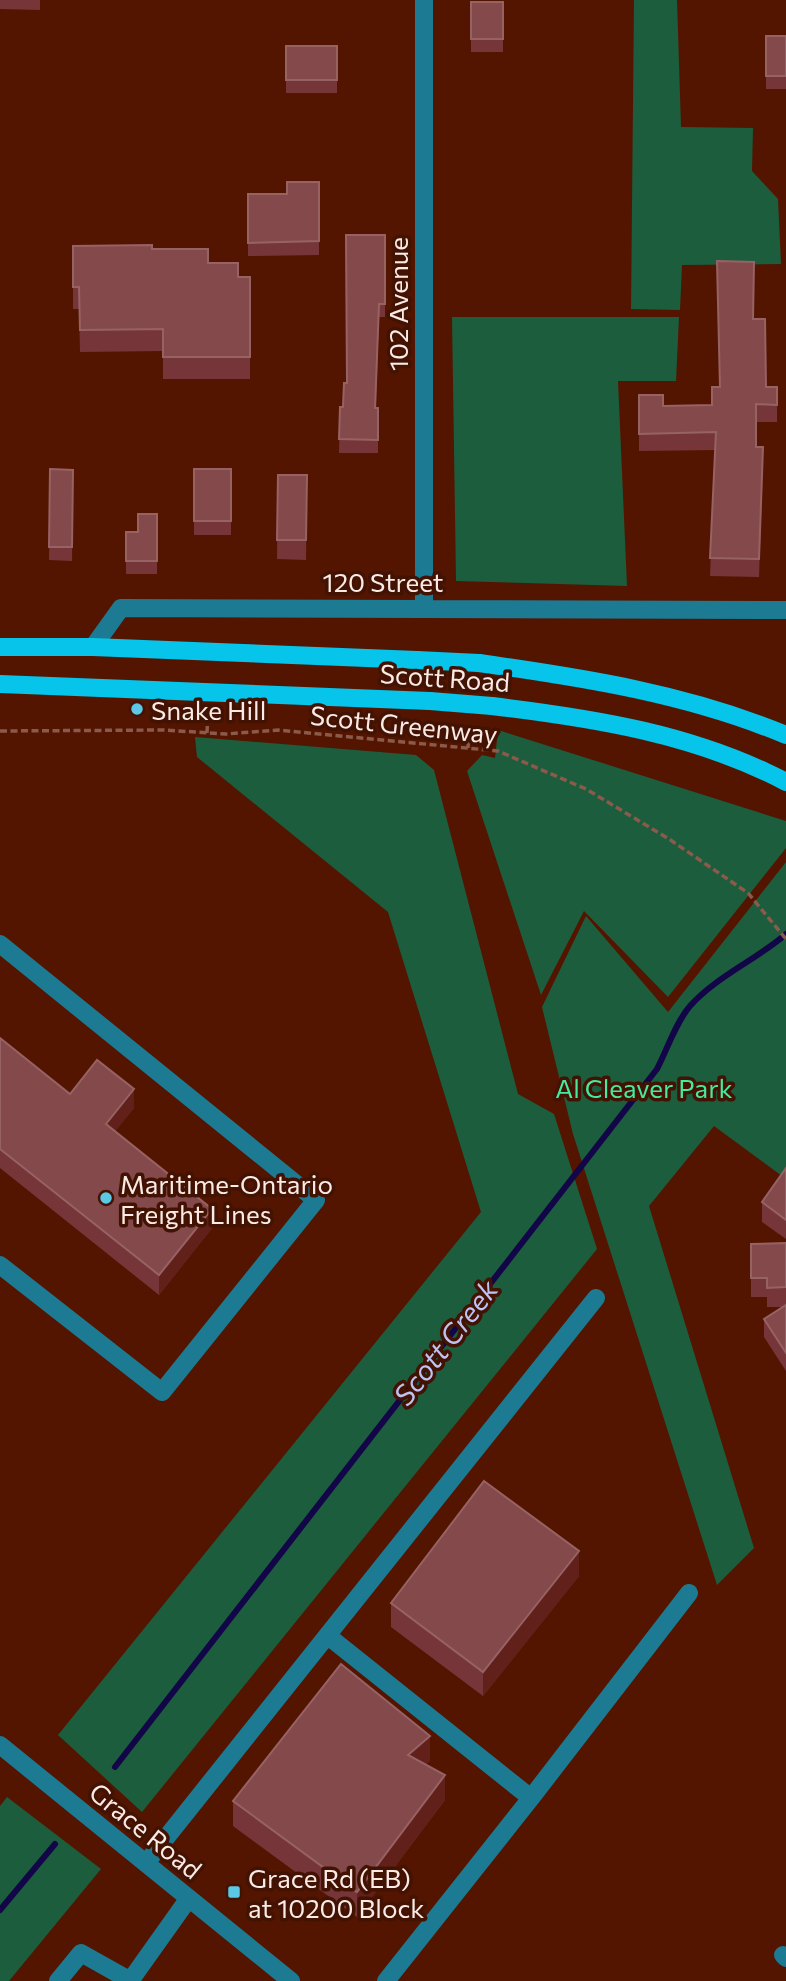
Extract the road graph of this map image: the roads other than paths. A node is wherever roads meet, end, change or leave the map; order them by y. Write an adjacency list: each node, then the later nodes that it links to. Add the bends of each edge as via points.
1 (424, 0): 2 (street, 102 Avenue)
2 (424, 607): 3 (street, 120 Street); 5 (street, 120 Street, via 121,608)
3 (786, 610)
4 (0, 647): 5 (main road)
5 (93, 647): 7 (main road, Scott Road, bridge, via 480,663 667,695)
6 (0, 684): 8 (main road, Scott Road, bridge, via 492,706 589,719 656,734 712,749)
7 (786, 735)
8 (786, 782)
9 (0, 944): 10 (street, via 316,1200 162,1392)
10 (0, 1265)
11 (596, 1298): 13 (street)
12 (689, 1593): 15 (street)
13 (328, 1636): 15 (street); 16 (street)
14 (0, 1745): 16 (street, Grace Road)
15 (531, 1798): 21 (street)
16 (146, 1863): 17 (street, Grace Road)
17 (189, 1898): 19 (street); 20 (street, Grace Road)
18 (58, 1981): 19 (street, via 81,1953)
19 (130, 1981)
20 (291, 1981)
21 (386, 1981)

